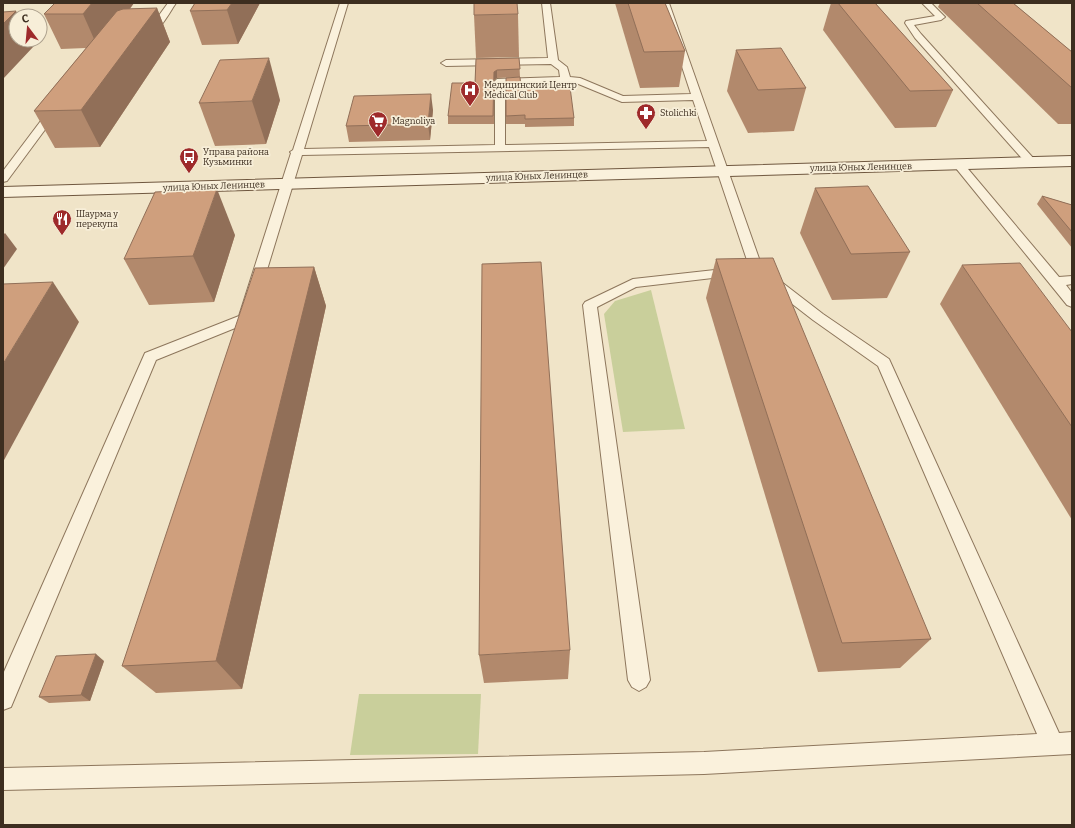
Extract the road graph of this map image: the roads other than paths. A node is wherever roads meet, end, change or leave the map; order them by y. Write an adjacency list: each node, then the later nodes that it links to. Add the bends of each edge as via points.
1 (172, 3): 6 (lane, via 152,30)
2 (344, 3): 14 (lane)
3 (546, 3): 7 (lane)
4 (665, 3): 10 (lane)
5 (926, 3): 16 (lane, via 941,17 909,23)
6 (137, 37)
7 (553, 61): 8 (lane); 9 (lane, via 564,69)
8 (446, 63)
9 (565, 80): 10 (lane, via 576,80 622,99); 13 (lane, via 500,82)
10 (697, 97): 12 (lane)
11 (61, 102): 19 (lane)
12 (713, 144): 13 (lane); 18 (lane)
13 (500, 148): 14 (lane)
14 (296, 152): 20 (lane)
15 (1072, 161): 16 (main road, улица Юных Ленинцев)
16 (1031, 162): 17 (main road, улица Юных Ленинцев)
17 (959, 165): 18 (main road, улица Юных Ленинцев); 24 (lane)
18 (723, 171): 20 (main road, улица Юных Ленинцев); 22 (lane)
19 (3, 179)
20 (286, 184): 21 (main road, улица Юных Ленинцев); 27 (lane, via 245,319 150,357)
21 (3, 192)
22 (756, 269): 26 (lane, via 633,283 590,305); 28 (lane, via 884,363)
23 (1072, 280): 24 (lane)
24 (1055, 282): 25 (lane)
25 (1072, 302)
26 (639, 680)
27 (3, 698)
28 (1063, 743): 29 (lane, via 704,762)
29 (3, 779)

